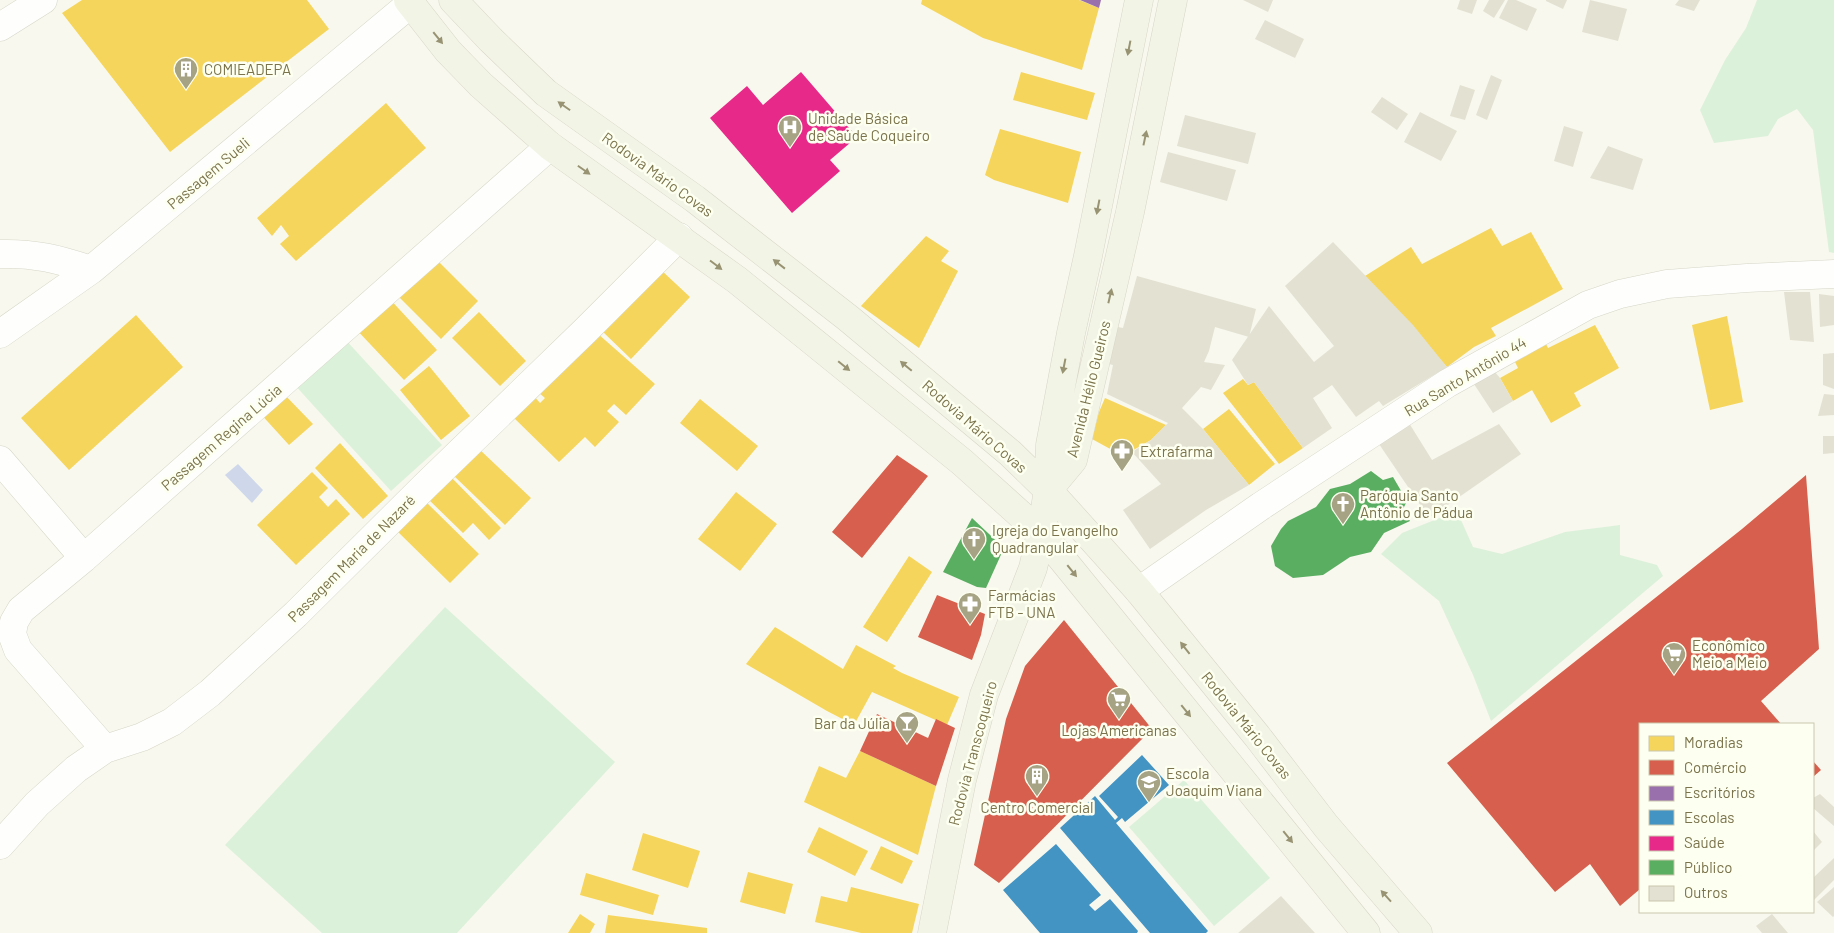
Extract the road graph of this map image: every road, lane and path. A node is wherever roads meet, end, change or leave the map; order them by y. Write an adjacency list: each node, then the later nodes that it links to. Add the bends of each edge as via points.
1 (43, 0): 6 (street)
2 (453, 0): 14 (main road, Rodovia Mário Covas, one-way to 2, via 1010,453 848,318 695,199 546,93)
3 (1139, 0): 14 (main road, Avenida Hélio Gueiros, one-way to 14, via 1050,445)
4 (1173, 0): 14 (main road, Avenida Hélio Gueiros, one-way to 4, via 1073,460 1130,212)
5 (409, 2): 7 (main road, one-way to 7, via 481,85); 10 (street, Passagem Sueli)
6 (0, 27)
7 (550, 146): 8 (main road, one-way to 8); 16 (street, Passagem Regina Lúcia)
8 (679, 237): 15 (main road, one-way to 15, via 962,462); 18 (street, Passagem Maria de Nazaré, via 296,614 210,693 172,722 142,737)
9 (0, 254): 10 (street, via 23,253 53,258)
10 (91, 270): 12 (street, Passagem Sueli)
11 (1834, 274): 17 (street, Rua Santo Antônio 44, via 1667,284 1620,294 1588,306 1448,383)
12 (0, 334)
13 (0, 460): 16 (street)
14 (1048, 490): 15 (main road, Rodovia Transcoqueiro); 17 (main road, Rodovia Mário Covas)
15 (1041, 534): 20 (main road, Rodovia Transcoqueiro, via 1033,568 984,696 962,780); 21 (main road, one-way to 21)
16 (84, 558): 18 (street, Passagem Regina Lúcia, via 21,610 12,634 18,650)
17 (1139, 590): 22 (main road, Rodovia Mário Covas, one-way to 17, via 1326,826)
18 (105, 749): 19 (street, Passagem Maria de Nazaré, via 76,768)
19 (0, 845)
20 (932, 933)
21 (1366, 933)
22 (1418, 933)

